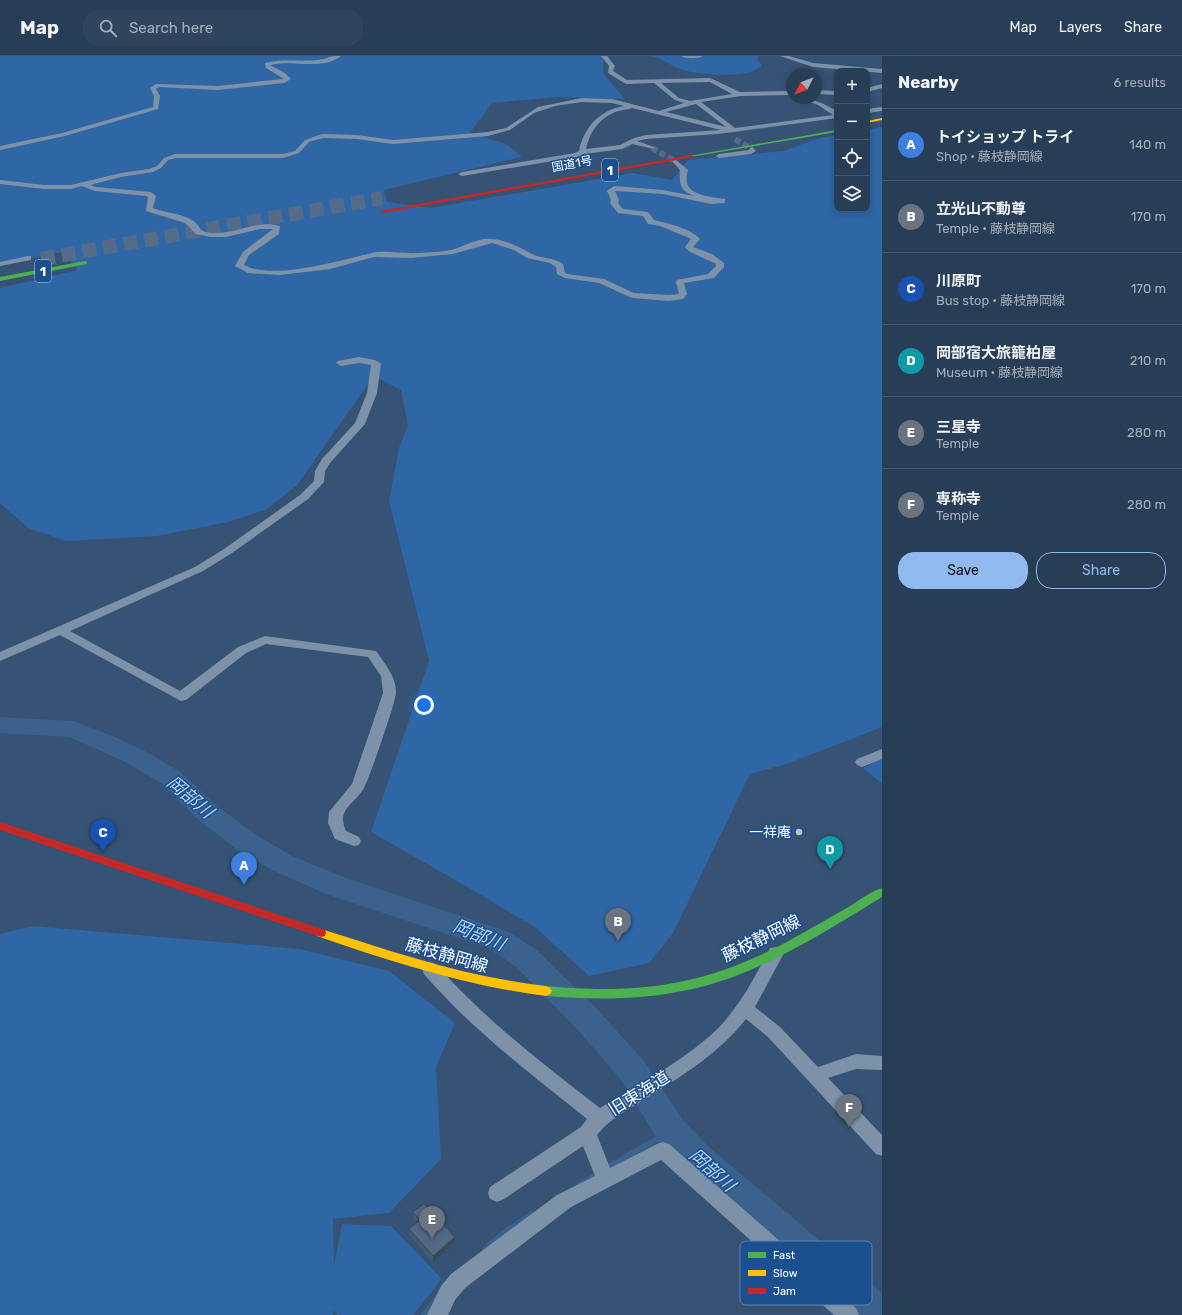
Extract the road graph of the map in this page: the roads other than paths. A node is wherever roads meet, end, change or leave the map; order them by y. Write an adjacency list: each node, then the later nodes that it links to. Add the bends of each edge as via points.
1 (338, 56): 31 (street, via 326,60 279,60 268,64 268,67 288,79 284,81 218,88 158,85 153,88 157,96 156,108 63,135)
2 (604, 56): 7 (street, via 612,66 610,72 626,82)
3 (684, 56): 4 (street)
4 (700, 56)
5 (783, 56): 6 (street, via 813,65)
6 (882, 71)
7 (654, 80): 13 (street, via 715,81 728,90); 14 (street, via 677,99)
8 (882, 86): 9 (street)
9 (870, 89)
10 (822, 92): 12 (street)
11 (786, 93): 13 (street)
12 (834, 93)
13 (743, 94): 14 (street)
14 (693, 102): 19 (street); 27 (street)
15 (820, 104): 20 (street)
16 (635, 106): 19 (street); 34 (street, via 608,112 584,137); 40 (street, via 600,100 554,104 532,112 508,129 476,136 393,142 322,136 307,141 297,152 283,156 175,156 166,159 151,171 121,175)
17 (882, 109): 18 (street)
18 (870, 111)
19 (660, 112): 27 (street)
20 (834, 113)
21 (834, 115): 27 (street)
22 (882, 119): 23 (main road)
23 (870, 121)
24 (882, 122): 25 (main road)
25 (870, 124)
26 (834, 127): 37 (main road, 国道1号 / 1)
27 (732, 130): 29 (street); 30 (street, via 646,137)
28 (834, 132): 41 (main road, 国道1号 / 1)
29 (735, 139)
30 (631, 142): 32 (street); 34 (street, via 622,147)
31 (0, 148)
32 (652, 148)
33 (752, 149): 35 (street, via 751,152)
34 (582, 152): 38 (street, via 556,159)
35 (719, 156)
36 (675, 161): 40 (street, via 684,170 685,187 696,194 722,201 711,202 663,192 614,188 611,191 614,203 621,211 645,214 651,222 692,236 696,239 690,249 720,263 720,267 711,276 680,282 683,294 675,298 632,295 601,281 565,276 561,274 560,266 553,261 530,256 517,248 492,241 453,252 411,256 368,256 330,267 280,273 248,271 239,266 246,254 276,232 277,228 274,226 265,225 225,235 210,235 195,229 188,221 149,209 152,196 148,194 95,189)
37 (542, 173)
38 (462, 174)
39 (0, 182): 40 (street, via 55,188)
40 (85, 185)
41 (383, 211)
42 (32, 259): 44 (street); 45 (main road, 1)
43 (85, 263): 46 (main road, 1)
44 (0, 264)
45 (0, 270)
46 (0, 279)
47 (341, 363): 48 (street, via 362,359 371,360 376,364 372,393 360,424 326,461 320,471 319,482 304,497 199,569)
48 (60, 630): 49 (street); 53 (street, via 181,697 242,650 265,640 372,654 387,676 390,693 358,786 336,812 335,823 340,835)
49 (0, 657)
50 (882, 754): 51 (street)
51 (862, 762)
52 (0, 826): 56 (main road, 藤枝静岡線)
53 (354, 841)
54 (882, 892): 55 (main road, 藤枝静岡線)
55 (776, 953): 56 (main road, 藤枝静岡線, via 708,980 680,987 647,992 591,995 531,991 480,982); 57 (street, 旧東海道, via 767,974)
56 (430, 969): 60 (street, 旧東海道, via 457,1000 516,1052)
57 (744, 1008): 59 (street, via 774,1032); 60 (street, 旧東海道, via 733,1024 714,1042 662,1081)
58 (882, 1063): 59 (street, via 868,1059 849,1062)
59 (815, 1076): 62 (street)
60 (599, 1118): 61 (street)
61 (587, 1133): 63 (street); 64 (street)
62 (882, 1148)
63 (606, 1179): 65 (street, via 663,1150); 67 (street, via 564,1201 458,1281 448,1292)
64 (497, 1193)
65 (766, 1241)
66 (838, 1305): 68 (street)
67 (436, 1315)
68 (849, 1315)

